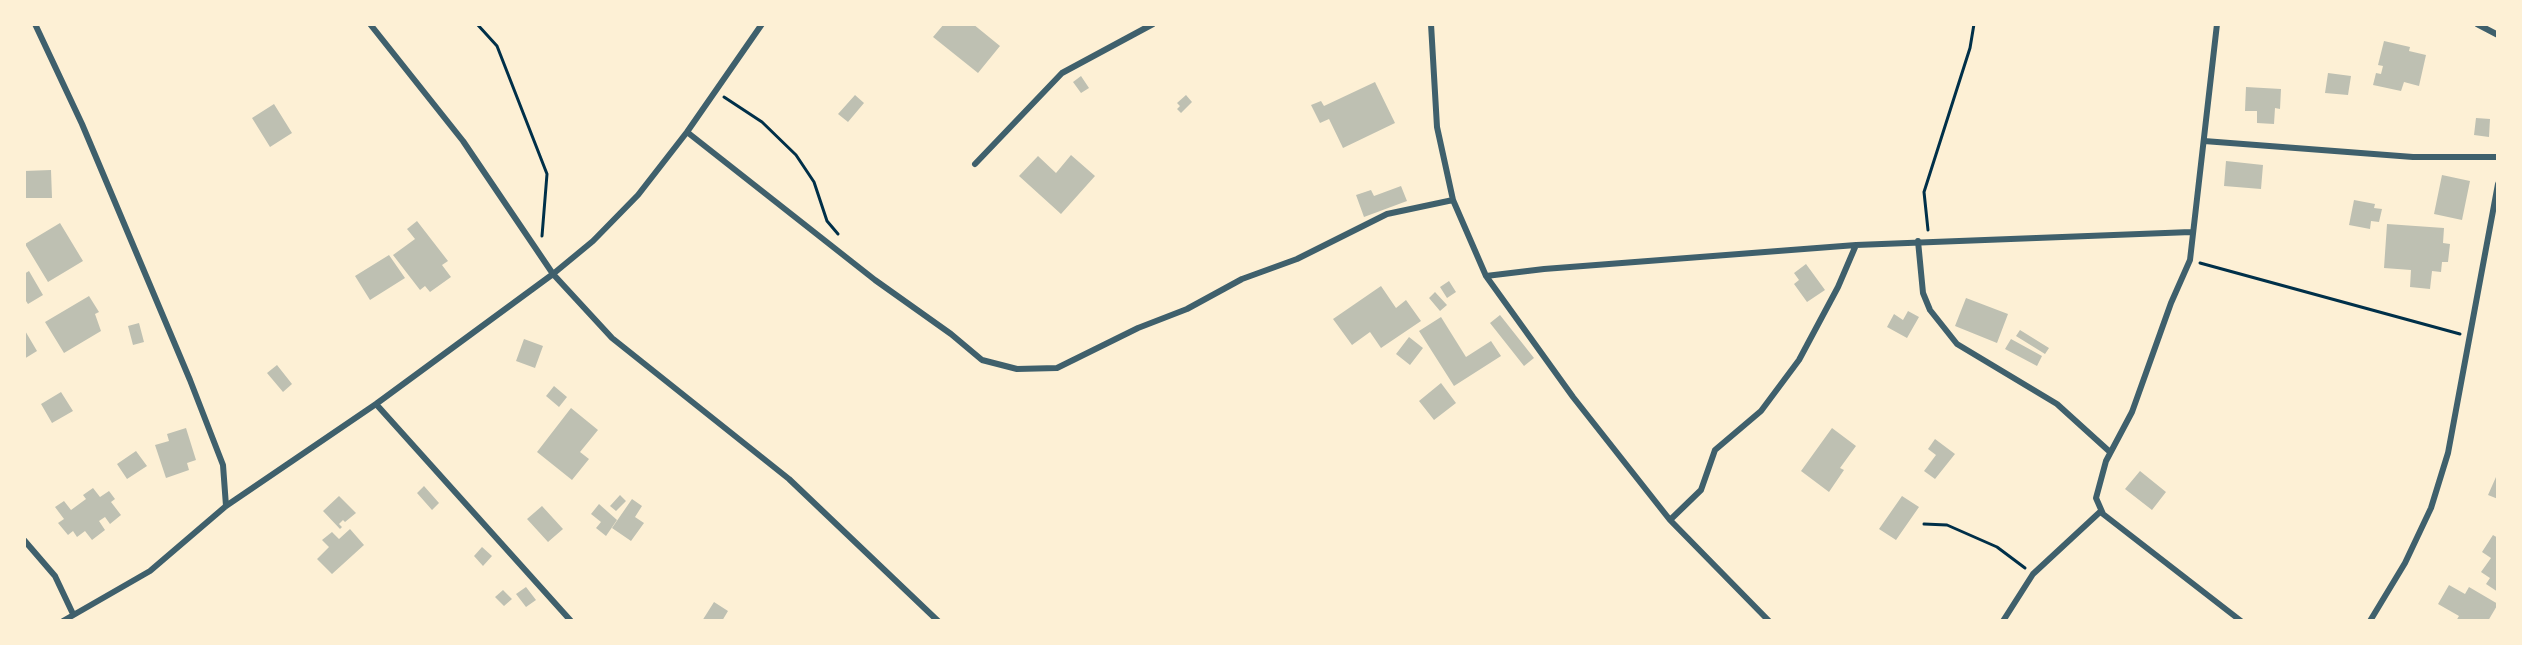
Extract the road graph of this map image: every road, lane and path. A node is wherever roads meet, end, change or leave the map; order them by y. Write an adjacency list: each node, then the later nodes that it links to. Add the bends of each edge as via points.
1 (35, 24): 30 (street, via 82,124 190,380 223,465)
2 (370, 24): 23 (street, via 463,141)
3 (477, 24): 23 (path, via 497,46 547,174)
4 (762, 24): 11 (street)
5 (1153, 24): 15 (street, via 1062,73)
6 (1431, 24): 17 (street, via 1437,127)
7 (1974, 24): 20 (path, via 1970,48 1924,192)
8 (2217, 24): 13 (street)
9 (2477, 24): 10 (street)
10 (2498, 35)
11 (715, 91): 12 (street); 19 (path, via 762,122 795,155 814,182 827,220)
12 (687, 132): 17 (street, via 982,360 1017,369 1057,368 1387,214); 25 (street, via 638,195)
13 (2204, 141): 14 (street, via 2413,157); 18 (street)
14 (2498, 157)
15 (975, 164)
16 (2498, 184): 27 (street)
17 (1453, 200): 26 (street)
18 (2192, 232): 20 (street); 24 (street)
19 (841, 238)
20 (1929, 241): 21 (street)
21 (1918, 242): 22 (street); 29 (street, via 1923,293 1930,310 1957,344 2057,404)
22 (1857, 245): 26 (street); 32 (street, via 1798,360 1761,411 1715,450 1701,490)
23 (540, 255): 25 (street)
24 (2190, 260): 27 (path); 29 (street, via 2132,412)
25 (553, 274): 28 (street); 39 (street, via 612,338 789,479)
26 (1486, 276): 32 (street, via 1573,397)
27 (2470, 337): 43 (street, via 2448,453 2431,508 2405,563)
28 (376, 404): 30 (street); 38 (street)
29 (2110, 452): 31 (street, via 2096,498)
30 (226, 506): 36 (street, via 150,571)
31 (2101, 511): 35 (street); 42 (street)
32 (1670, 520): 40 (street)
33 (1924, 524): 35 (path, via 1947,525 1997,547)
34 (24, 540): 36 (street, via 55,576)
35 (2033, 574): 41 (street)
36 (73, 614): 37 (street)
37 (63, 621)
38 (571, 621)
39 (938, 621)
40 (1769, 621)
41 (2003, 621)
42 (2241, 621)
43 (2370, 621)

